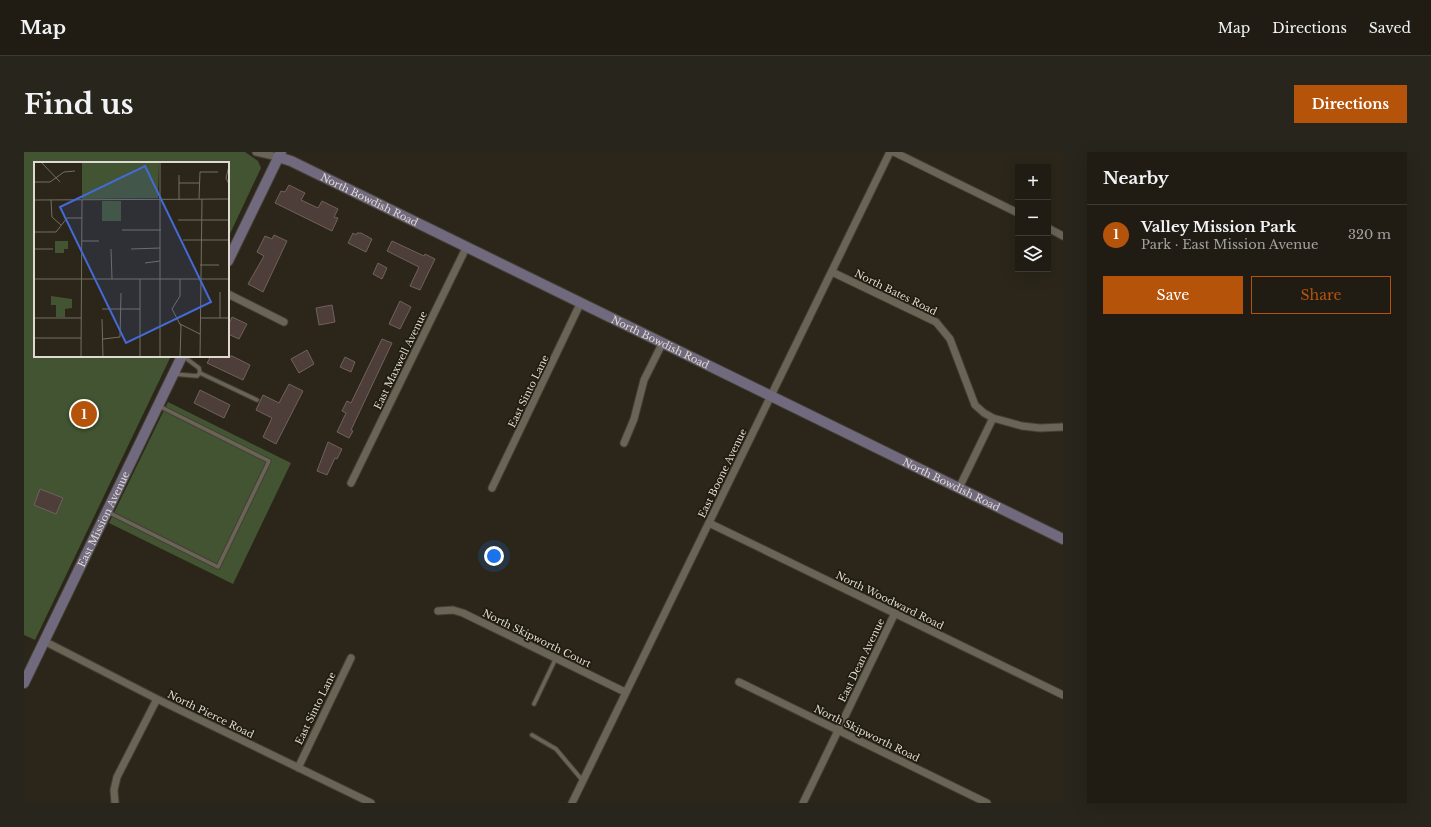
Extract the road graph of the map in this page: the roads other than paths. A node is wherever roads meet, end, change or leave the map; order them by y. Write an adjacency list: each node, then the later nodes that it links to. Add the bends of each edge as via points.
1 (256, 152): 4 (street, North Bowdish Road)
2 (890, 152): 10 (street, East Boone Avenue)
3 (894, 152): 5 (street)
4 (280, 155): 8 (street, North Bowdish Road); 9 (street)
5 (1015, 212)
6 (1051, 230): 7 (street)
7 (1063, 236)
8 (467, 246): 12 (street, North Bowdish Road); 25 (street, East Maxwell Avenue)
9 (229, 259)
10 (832, 272): 19 (street, East Boone Avenue); 22 (street, North Bates Road, via 936,322 950,339 975,405)
11 (229, 294): 13 (street)
12 (581, 302): 14 (street, North Bowdish Road); 26 (street, East Sinto Lane)
13 (284, 322)
14 (663, 342): 19 (street, North Bowdish Road); 24 (street, via 644,380 634,419)
15 (182, 357): 18 (street, East Mission Avenue)
16 (183, 357): 17 (lane, via 199,368)
17 (200, 373): 18 (lane, via 197,376); 20 (lane)
18 (173, 374): 21 (street, East Mission Avenue)
19 (771, 396): 27 (street, North Bowdish Road); 29 (street, East Boone Avenue)
20 (257, 400)
21 (158, 405): 28 (street, East Mission Avenue); 28 (lane, via 269,461 266,468 218,567)
22 (993, 418): 23 (street, North Bates Road, via 1040,428); 27 (street)
23 (1063, 427)
24 (624, 442)
25 (351, 483)
26 (492, 488)
27 (958, 488): 30 (street, North Bowdish Road)
28 (107, 511): 33 (street, East Mission Avenue)
29 (709, 523): 32 (street, North Woodward Road); 38 (street, East Boone Avenue)
30 (1063, 539)
31 (438, 611): 35 (street, North Skipworth Court, via 453,610 463,613)
32 (895, 613): 39 (street, North Woodward Road); 42 (street, East Dean Avenue)
33 (44, 641): 36 (street, East Mission Avenue); 40 (street, North Pierce Road)
34 (351, 658): 44 (street, East Sinto Lane)
35 (556, 658): 38 (street, North Skipworth Court); 41 (lane)
36 (25, 677)
37 (739, 682): 42 (street, North Skipworth Road)
38 (625, 692): 45 (street, East Boone Avenue)
39 (1063, 696)
40 (156, 699): 44 (street, North Pierce Road); 46 (street, via 117,777)
41 (534, 704)
42 (838, 730): 49 (street, East Dean Avenue); 50 (street, North Skipworth Road)
43 (532, 735): 45 (lane, via 556,749)
44 (298, 768): 47 (street, North Pierce Road)
45 (583, 781): 48 (street, East Boone Avenue)
46 (115, 803)
47 (371, 803)
48 (572, 803)
49 (803, 803)
50 (986, 803)

